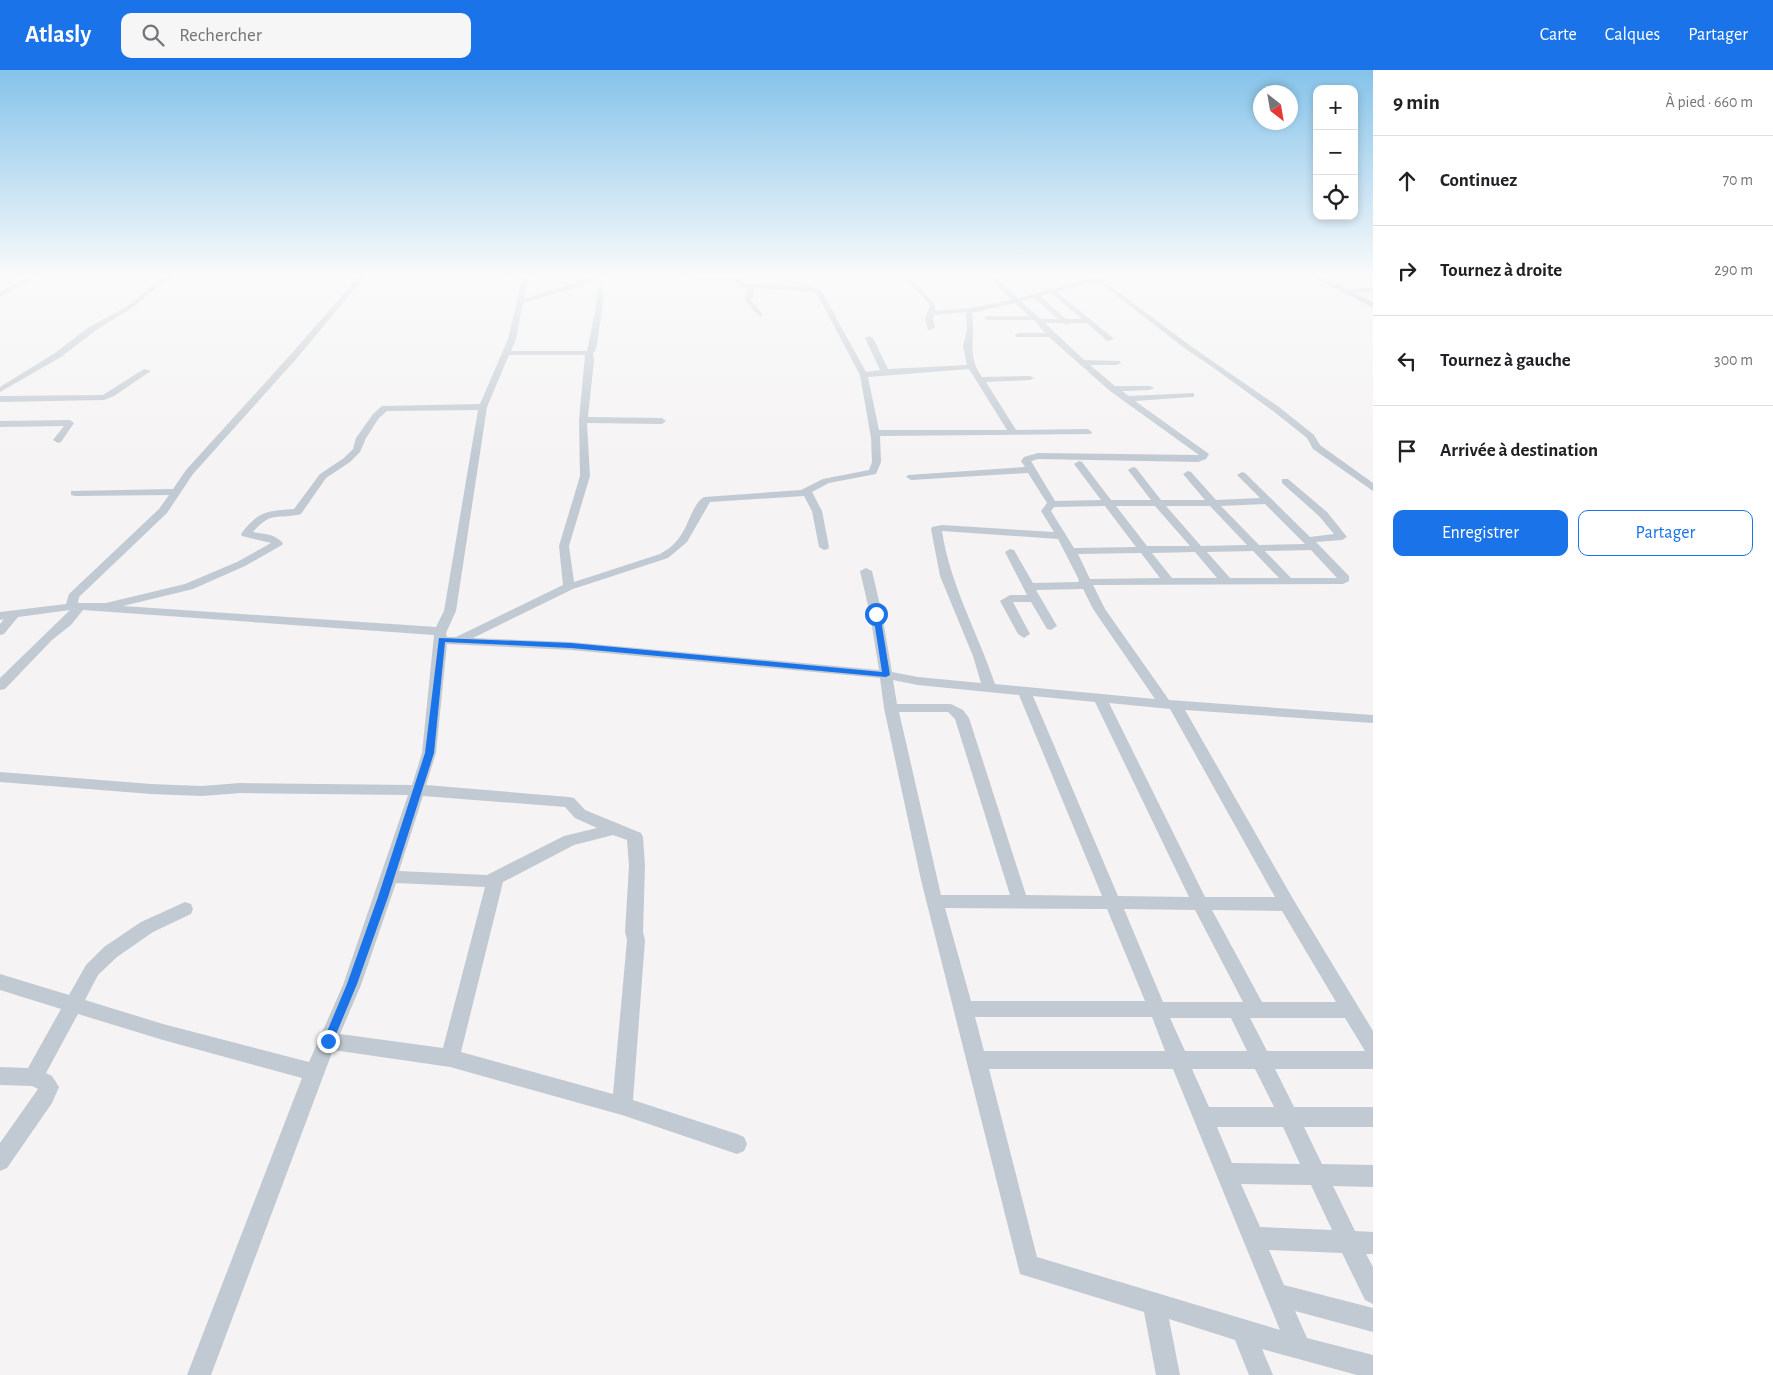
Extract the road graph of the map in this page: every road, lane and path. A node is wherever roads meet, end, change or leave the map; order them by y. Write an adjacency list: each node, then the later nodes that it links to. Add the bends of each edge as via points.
1 (83, 336): 24 (street)
2 (311, 336): 45 (street, via 189,472)
3 (513, 336): 13 (street)
4 (594, 336): 12 (street)
5 (843, 336): 19 (street)
6 (970, 336): 16 (street, via 967,346)
7 (1053, 336): 14 (street)
8 (1107, 336): 11 (street)
9 (1174, 336): 43 (street, via 1262,398 1312,437 1316,447)
10 (869, 338): 18 (street)
11 (1110, 339)
12 (589, 353): 13 (street); 29 (street)
13 (505, 354): 28 (street)
14 (1082, 362): 15 (street); 23 (street)
15 (1117, 362)
16 (970, 367): 18 (street); 21 (street)
17 (148, 371): 26 (street, via 104,397)
18 (885, 372): 19 (street)
19 (864, 375): 34 (street)
20 (1030, 378): 21 (street)
21 (980, 380): 32 (street)
22 (1150, 388): 23 (street)
23 (1113, 389): 27 (street)
24 (0, 390)
25 (1191, 395): 27 (street)
26 (0, 399)
27 (1126, 399): 37 (street, via 1185,439 1204,454 1203,457 1038,456 1026,460)
28 (483, 407): 67 (street, via 385,408 361,438 357,450 324,476 297,512 268,514 246,534 271,538 278,543 189,587); 74 (street)
29 (583, 420): 30 (street); 65 (street, via 585,476 564,546)
30 (662, 421)
31 (0, 424): 35 (street, via 70,423)
32 (1012, 431): 33 (street); 34 (street)
33 (1088, 432)
34 (875, 433): 44 (street, via 878,464 873,472 837,478)
35 (58, 440)
36 (1079, 464): 48 (street)
37 (1030, 470): 41 (street); 50 (street)
38 (1132, 470): 51 (street)
39 (1188, 474): 49 (street)
40 (1242, 475): 47 (street)
41 (911, 477)
42 (1285, 481): 53 (street, via 1323,514 1342,537)
43 (1373, 488)
44 (807, 491): 54 (street, via 818,511); 65 (street, via 708,499 675,551)
45 (177, 492): 46 (street); 68 (street, via 148,526 73,596)
46 (76, 493)
47 (1268, 501): 49 (street); 53 (street)
48 (1108, 503): 50 (street); 51 (street); 57 (street)
49 (1213, 503): 51 (street); 56 (street)
50 (1052, 504): 52 (street, via 1046,511)
51 (1158, 504): 55 (street)
52 (1062, 536): 59 (street); 77 (street, via 936,529 946,576)
53 (1311, 544): 56 (street); 63 (street, via 1343,576 1343,581)
54 (824, 547)
55 (1198, 548): 56 (street); 57 (street); 62 (street)
56 (1257, 548): 63 (street)
57 (1144, 550): 59 (street); 61 (street)
58 (1010, 552): 66 (street)
59 (1071, 552): 64 (street)
60 (866, 571): 75 (street)
61 (1168, 581): 62 (street); 64 (street)
62 (1226, 581): 63 (street)
63 (1288, 581)
64 (1085, 583): 66 (street); 80 (street, via 1098,609)
65 (569, 587): 74 (street)
66 (1031, 592): 71 (street); 73 (street, via 1006,601)
67 (108, 606): 68 (street); 74 (street, via 153,612 436,631)
68 (81, 607): 69 (street); 76 (street)
69 (14, 615): 70 (street); 72 (street)
70 (0, 616)
71 (1051, 626)
72 (0, 631)
73 (1024, 634)
74 (446, 638): 75 (street, via 571,646); 84 (street, via 429,753)
75 (886, 675): 77 (street); 81 (street)
76 (0, 686)
77 (989, 687): 78 (street)
78 (1024, 690): 79 (street); 90 (street)
79 (1098, 697): 80 (street); 91 (street)
80 (1170, 704): 82 (street); 92 (street)
81 (891, 708): 88 (street); 89 (street, via 951,708 962,718)
82 (1373, 719)
83 (0, 777): 84 (street, via 159,790)
84 (418, 790): 85 (street, via 569,802 580,814); 86 (street)
85 (614, 829): 87 (street, via 570,840); 110 (street, via 635,836 637,866 636,940)
86 (390, 878): 87 (street, via 487,881); 100 (street)
87 (496, 878): 102 (street)
88 (935, 901): 89 (street); 96 (street)
89 (1020, 901): 90 (street)
90 (1113, 902): 91 (street); 97 (street)
91 (1200, 903): 92 (street); 98 (street)
92 (1287, 904): 99 (street)
93 (185, 909): 95 (street, via 146,928 101,959)
94 (0, 982): 95 (street)
95 (73, 1003): 107 (street, via 163,1032); 109 (street)
96 (964, 1009): 97 (street); 103 (street)
97 (1158, 1010): 98 (street); 105 (street)
98 (1247, 1010): 99 (street); 106 (street)
99 (1351, 1010): 101 (street)
100 (328, 1041): 102 (street); 107 (street)
101 (1373, 1048)
102 (450, 1058): 110 (street)
103 (977, 1060): 105 (street); 124 (street, via 1028,1266)
104 (1373, 1060): 106 (street)
105 (1179, 1061): 106 (street); 111 (street)
106 (1262, 1061): 112 (street)
107 (314, 1072): 129 (street)
108 (0, 1076): 109 (street)
109 (33, 1077): 115 (street, via 49,1087)
110 (622, 1106): 114 (street)
111 (1202, 1117): 112 (street); 116 (street)
112 (1289, 1117): 113 (street); 117 (street)
113 (1373, 1117)
114 (737, 1144)
115 (0, 1161)
116 (1226, 1173): 117 (street); 119 (street)
117 (1317, 1175): 118 (street); 120 (street)
118 (1373, 1176)
119 (1253, 1238): 120 (street); 123 (street)
120 (1349, 1242): 121 (street); 122 (street)
121 (1373, 1243)
122 (1373, 1292)
123 (1276, 1294): 125 (street); 127 (street)
124 (1154, 1302): 126 (street); 130 (street)
125 (1373, 1320)
126 (1242, 1331): 127 (street); 131 (street)
127 (1299, 1348): 128 (street)
128 (1367, 1369)
129 (198, 1375)
130 (1168, 1375)
131 (1261, 1375)

